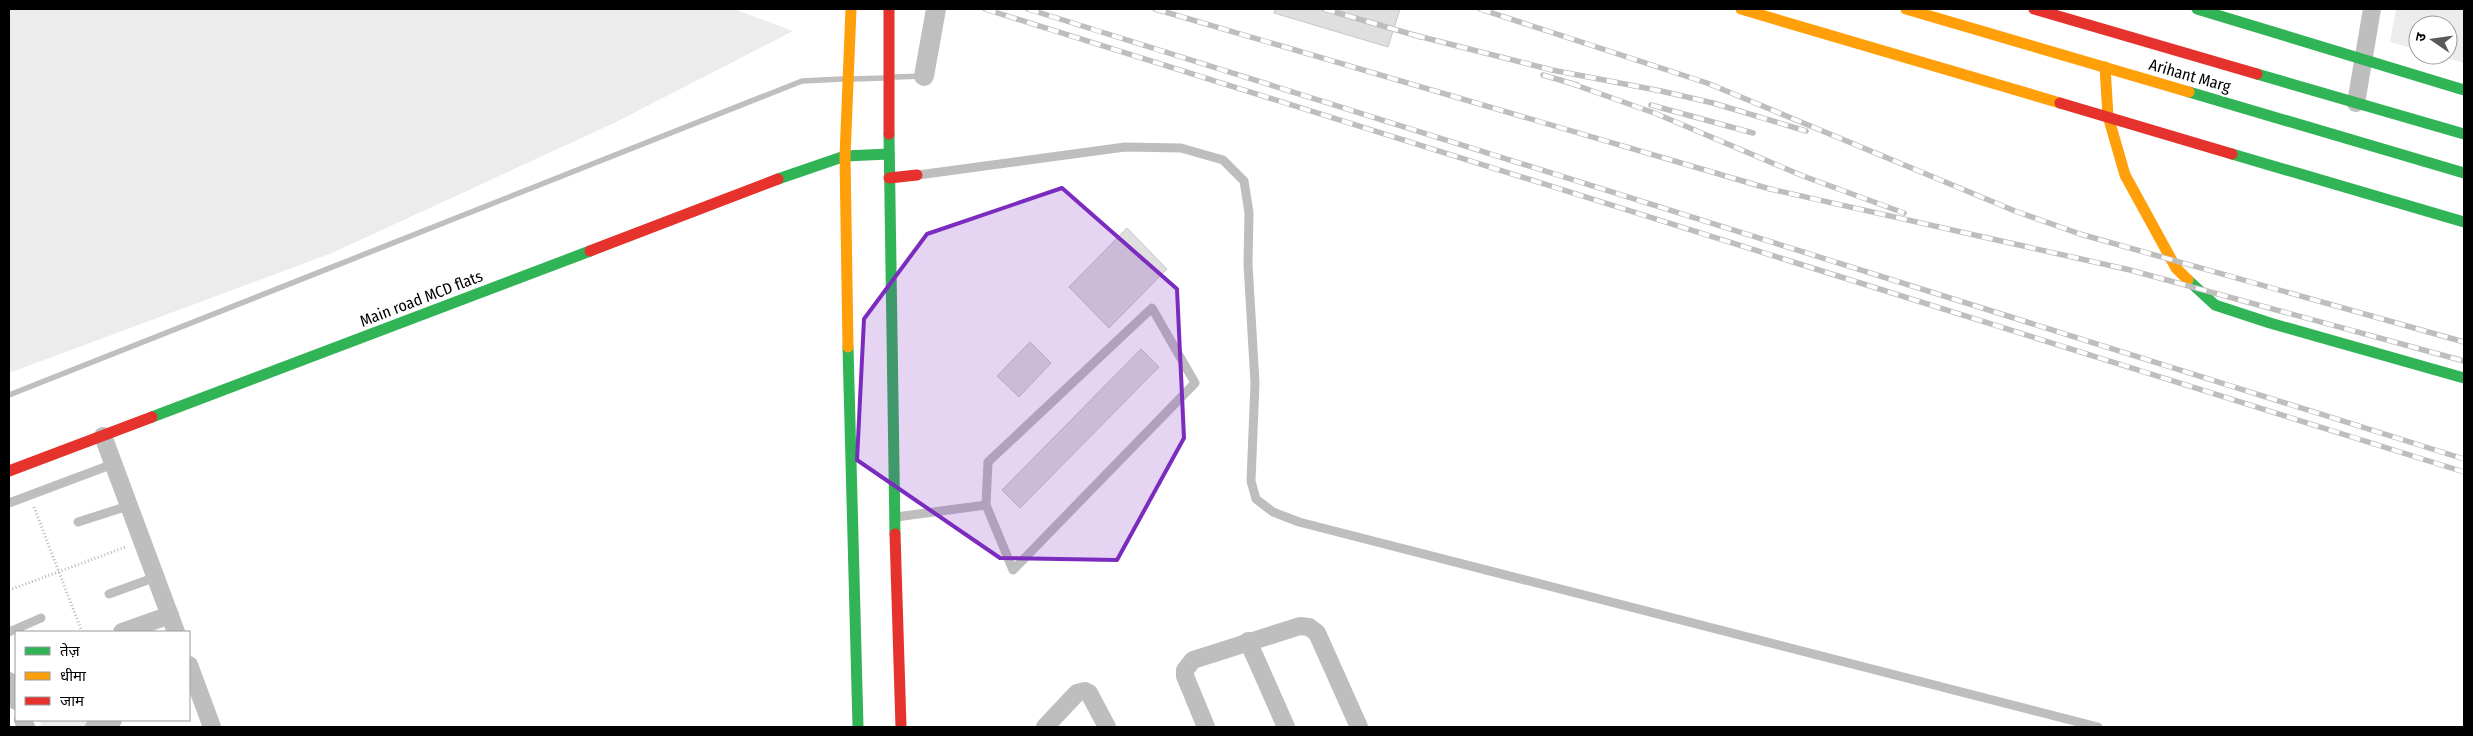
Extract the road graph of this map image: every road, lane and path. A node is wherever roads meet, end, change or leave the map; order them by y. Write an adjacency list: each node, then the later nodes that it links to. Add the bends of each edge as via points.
1 (851, 9): 15 (street)
2 (889, 9): 14 (street)
3 (1741, 9): 12 (street)
4 (1906, 9): 9 (street, Arihant Marg)
5 (2034, 9): 11 (street, Arihant Marg)
6 (2197, 9): 8 (street)
7 (2372, 9): 8 (street)
8 (2362, 58): 10 (street); 11 (street)
9 (2105, 67): 12 (street); 16 (street, Arihant Marg)
10 (2464, 90)
11 (2356, 103): 13 (street, Arihant Marg)
12 (2108, 116): 19 (street); 20 (street, via 2125,175 2176,268 2215,305)
13 (2464, 134)
14 (889, 154): 15 (street, Main road MCD flats); 18 (street)
15 (845, 156): 21 (street, Main road MCD flats); 49 (street)
16 (2464, 173)
17 (917, 175): 18 (street); 56 (lane, via 1125,147 1181,148 1223,160 1244,181 1249,213 1248,264 1255,383 1251,481 1256,499 1273,512 1299,522)
18 (889, 178): 28 (street)
19 (2464, 222)
20 (2464, 378)
21 (103, 436): 22 (street); 23 (street, Main road MCD flats)
22 (113, 464): 24 (lane); 27 (street)
23 (9, 471)
24 (29, 495): 25 (lane); 31 (path)
25 (9, 502)
26 (986, 505): 26 (lane, via 988,462 1152,308 1195,383 1014,570); 28 (lane)
27 (128, 506): 29 (lane); 30 (street)
28 (894, 517): 50 (street)
29 (78, 522)
30 (142, 541): 31 (path); 32 (street)
31 (58, 571): 33 (path); 37 (path)
32 (156, 577): 34 (lane); 35 (street)
33 (9, 590)
34 (109, 594)
35 (170, 615): 38 (street); 39 (street)
36 (41, 618): 40 (lane)
37 (82, 631)
38 (125, 631)
39 (176, 631)
40 (9, 632)
41 (1248, 641): 53 (street, via 1193,660 1185,670); 54 (street); 55 (street, via 1300,626 1309,627 1317,633)
42 (190, 670): 44 (street)
43 (9, 681): 45 (street)
44 (194, 692): 48 (street)
45 (15, 698)
46 (110, 721): 47 (street)
47 (94, 727)
48 (211, 727)
49 (858, 727)
50 (901, 727)
51 (1045, 727): 52 (street, via 1077,693 1085,691)
52 (1107, 727)
53 (1206, 727)
54 (1286, 727)
55 (1359, 727)
56 (2098, 727)

